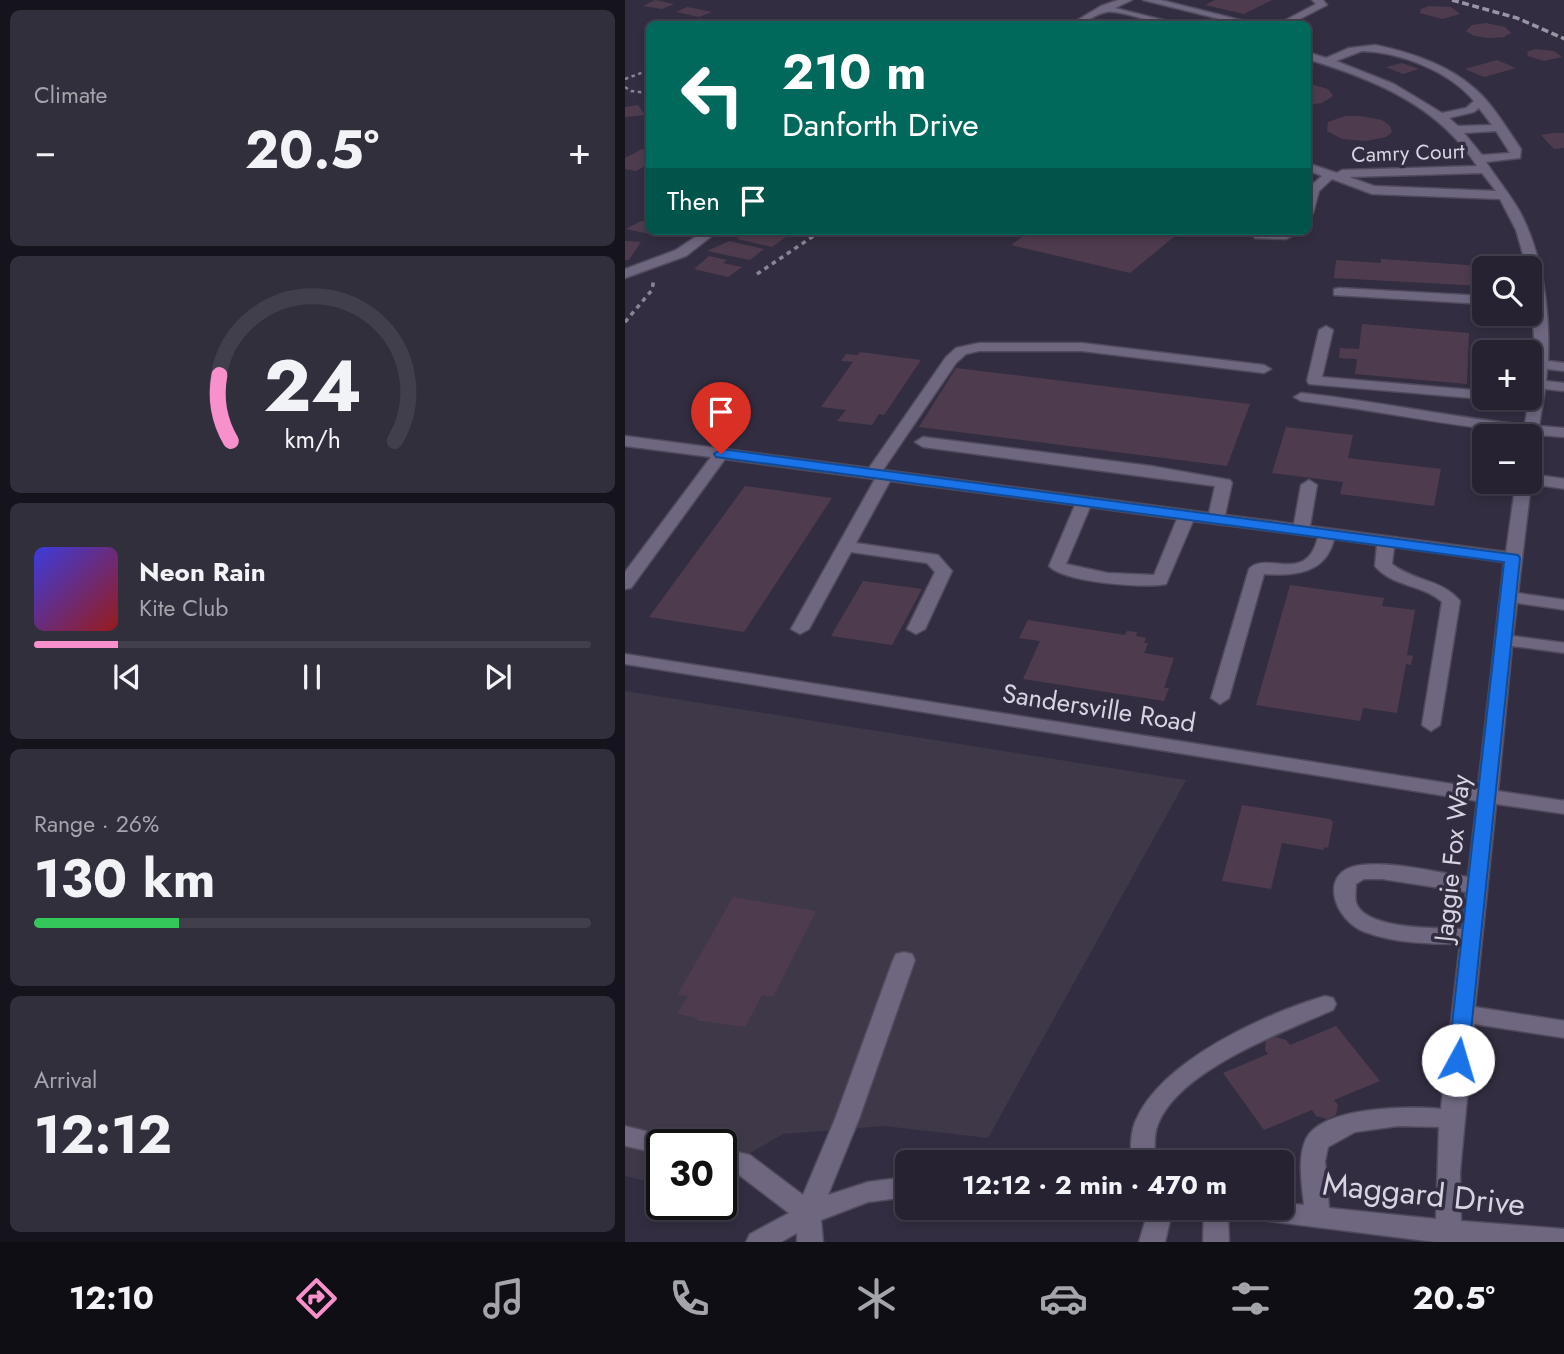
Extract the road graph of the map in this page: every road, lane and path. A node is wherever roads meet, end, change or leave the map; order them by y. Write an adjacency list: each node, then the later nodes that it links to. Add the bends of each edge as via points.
1 (1127, 0): 4 (street)
2 (1148, 0): 7 (street)
3 (1317, 0): 8 (street, via 1322,5)
4 (1106, 9): 5 (street); 6 (street)
5 (1083, 21)
6 (1160, 21)
7 (1238, 21)
8 (1289, 21)
9 (1311, 57): 10 (street)
10 (1326, 62): 15 (street, via 1360,48 1389,51 1450,75); 16 (street, via 1397,90)
11 (646, 71): 12 (path)
12 (625, 79)
13 (625, 88): 14 (path)
14 (646, 92)
15 (1480, 100): 16 (street, via 1470,110); 17 (street)
16 (1440, 117): 18 (street)
17 (1498, 128): 18 (street); 19 (street, Camry Court, via 1516,149 1516,156)
18 (1455, 130): 19 (street)
19 (1482, 164): 21 (street, Camry Court); 22 (street)
20 (1311, 167): 21 (street)
21 (1331, 174): 22 (street, via 1372,190); 23 (street)
22 (1504, 195): 28 (street, via 1519,221)
23 (1311, 198)
24 (706, 235): 29 (street, via 681,253)
25 (813, 235): 30 (path)
26 (1259, 235): 27 (street)
27 (1288, 235)
28 (1530, 256)
29 (625, 274)
30 (757, 274)
31 (654, 275): 34 (path, via 652,290)
32 (1339, 292): 33 (street)
33 (1472, 299)
34 (625, 322)
35 (1326, 330): 41 (street, via 1314,381)
36 (1542, 364): 37 (street)
37 (1564, 367)
38 (1264, 369): 49 (street, via 1082,347 961,351)
39 (1564, 387): 40 (street)
40 (1542, 391)
41 (1472, 394)
42 (1301, 397): 43 (street)
43 (1472, 424)
44 (1542, 433): 45 (street)
45 (1564, 433)
46 (625, 441): 48 (street)
47 (923, 442): 56 (street, via 1224,483)
48 (721, 454): 49 (street); 62 (street)
49 (879, 474): 54 (street); 60 (street)
50 (1542, 481): 51 (street)
51 (1564, 484)
52 (1309, 485): 57 (street)
53 (1521, 494): 61 (street, Jaggie Fox Way)
54 (1084, 502): 55 (street); 55 (street, via 1057,566 1133,582 1160,580)
55 (1187, 515): 56 (street)
56 (1216, 519): 57 (street)
57 (1301, 530): 58 (street)
58 (1327, 534): 59 (street); 70 (street, via 1321,555 1308,564 1285,570 1257,569)
59 (1386, 542): 61 (street); 71 (street, via 1383,566 1392,574 1436,587 1450,601)
60 (846, 546): 65 (street); 66 (street, via 932,559 944,571)
61 (1512, 558): 63 (street, Jaggie Fox Way)
62 (625, 584)
63 (1508, 597): 64 (street); 67 (street, Jaggie Fox Way)
64 (1564, 605)
65 (800, 629)
66 (916, 629)
67 (1504, 639): 68 (street); 72 (street, Jaggie Fox Way)
68 (1564, 648)
69 (625, 659): 72 (street, Sandersville Road)
70 (1220, 698)
71 (1431, 725)
72 (1486, 796): 73 (street, Sandersville Road); 74 (street, Jaggie Fox Way)
73 (1564, 808)
74 (1477, 886): 75 (street, Jaggie Fox Way); 75 (street, via 1382,872 1360,872 1346,880 1344,898 1350,913 1363,924 1410,934)
75 (1471, 937): 78 (street, Jaggie Fox Way)
76 (904, 960): 86 (street)
77 (1325, 1004): 83 (street, via 1234,1046 1169,1090 1148,1116)
78 (1463, 1014): 79 (street); 80 (street, Jaggie Fox Way)
79 (1564, 1030)
80 (1452, 1119): 88 (street, via 1393,1114 1331,1131 1317,1142 1313,1161); 91 (street, Jaggie Fox Way)
81 (625, 1136): 82 (street)
82 (646, 1141)
83 (1143, 1150)
84 (737, 1161): 86 (street)
85 (895, 1187): 86 (street)
86 (808, 1213): 93 (street); 94 (street)
87 (1294, 1214): 88 (street, Maggard Drive)
88 (1317, 1217): 91 (street, Maggard Drive)
89 (1158, 1220): 95 (street)
90 (1216, 1220): 96 (street)
91 (1447, 1237): 92 (street, Maggard Drive)
92 (1564, 1240)
93 (759, 1242)
94 (810, 1242)
95 (1152, 1242)
96 (1215, 1242)

